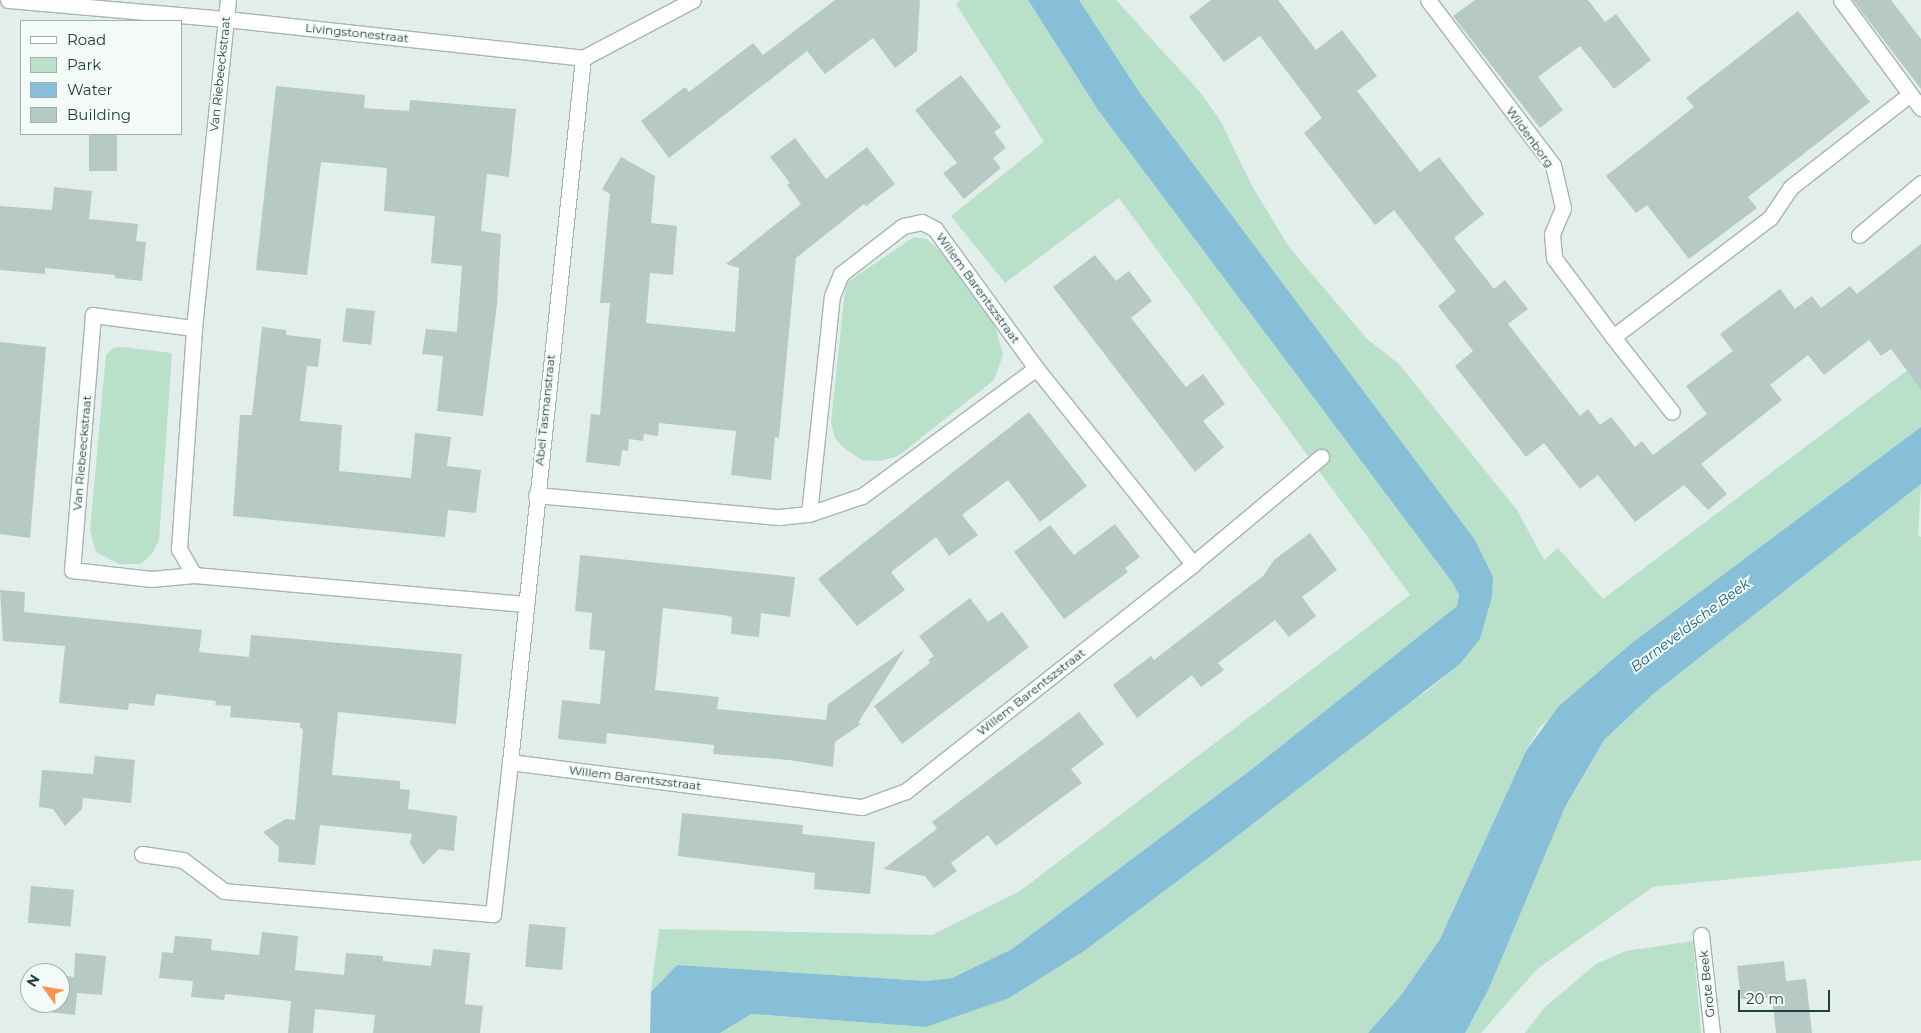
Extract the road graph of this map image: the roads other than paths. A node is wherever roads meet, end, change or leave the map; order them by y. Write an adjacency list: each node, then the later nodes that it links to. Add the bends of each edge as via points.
1 (8, 0): 6 (street, Livingstonestraat)
2 (228, 0): 6 (street, Van Riebeeckstraat)
3 (693, 0): 7 (street)
4 (1428, 0): 13 (street, Wildenborg, via 1553,165 1563,208 1552,234 1554,258)
5 (1841, 0): 8 (street)
6 (226, 19): 7 (street, Livingstonestraat); 12 (street, Van Riebeeckstraat)
7 (583, 58): 17 (street, Abel Tasmanstraat)
8 (1910, 94): 9 (street); 13 (street, via 1791,187 1770,218)
9 (1921, 108)
10 (1921, 183): 11 (street)
11 (1859, 235)
12 (194, 328): 20 (street, Van Riebeeckstraat, via 179,549); 20 (street, Van Riebeeckstraat, via 93,315 72,570 151,579)
13 (1613, 337): 15 (street, Wildenborg)
14 (1036, 368): 18 (street, via 862,496); 18 (street, Willem Barentszstraat, via 935,229 922,222 903,226 841,274 832,296); 19 (street, Willem Barentszstraat)
15 (1672, 412)
16 (1321, 457): 19 (street, Willem Barentszstraat)
17 (536, 496): 18 (street, via 779,517); 21 (street, Abel Tasmanstraat)
18 (809, 514)
19 (1193, 564): 22 (street, Willem Barentszstraat, via 906,791 862,807)
20 (194, 575): 21 (street, Van Riebeeckstraat)
21 (524, 604): 22 (street, Abel Tasmanstraat)
22 (510, 762): 23 (street, via 493,914 224,891 183,860)
23 (142, 854)
24 (1702, 935): 25 (street, Grote Beek)
25 (1712, 1033)

